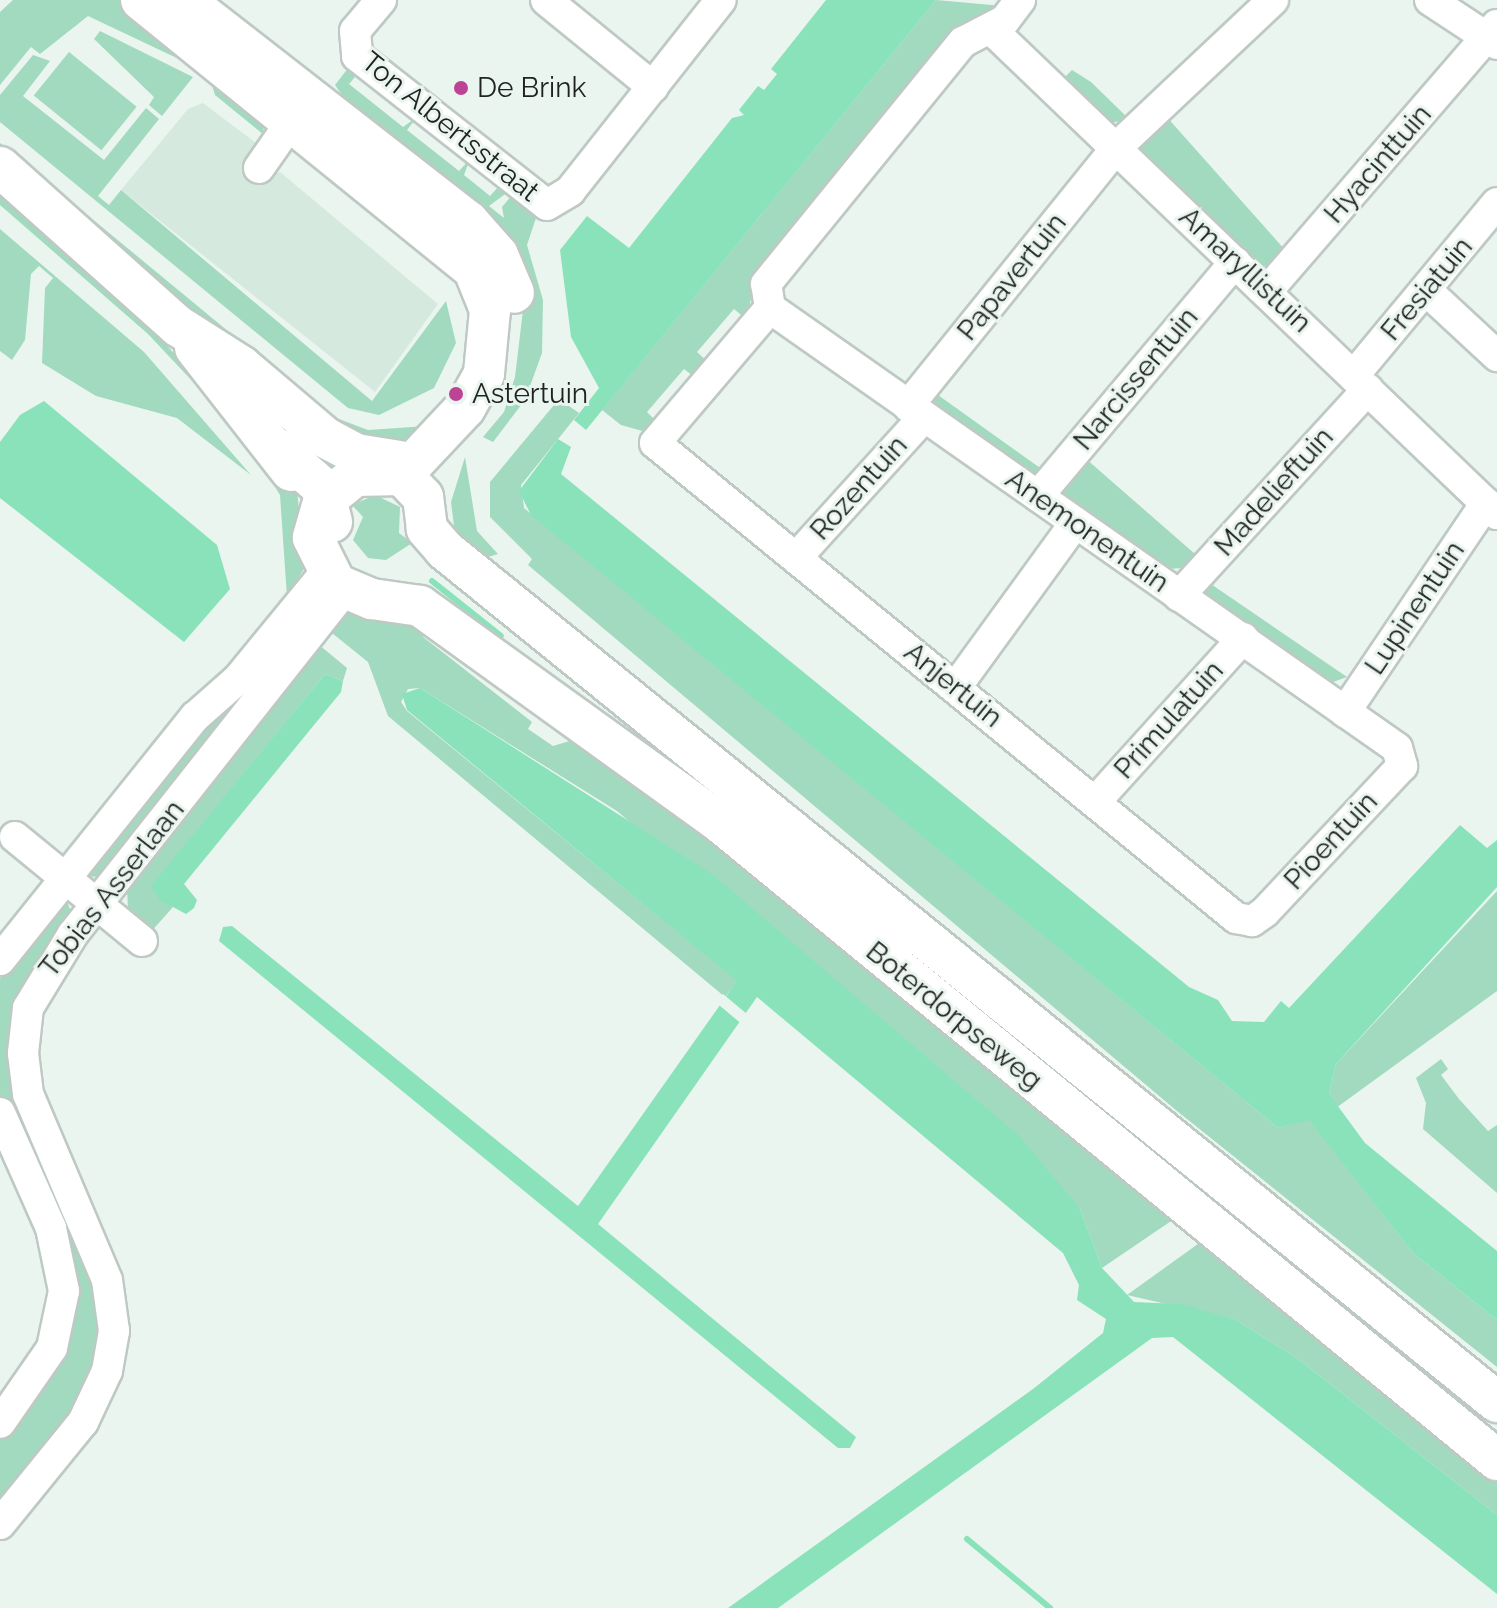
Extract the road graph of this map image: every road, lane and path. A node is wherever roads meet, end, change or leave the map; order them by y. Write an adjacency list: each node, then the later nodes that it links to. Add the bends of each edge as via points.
1 (141, 0): 12 (main road)
2 (184, 0): 12 (main road)
3 (381, 0): 11 (street, Ton Albertsstraat, via 355,31 353,48 547,205 570,191)
4 (546, 0): 11 (street)
5 (721, 0): 11 (street)
6 (1020, 0): 9 (street)
7 (1273, 0): 13 (street, Papavertuin)
8 (1430, 0): 10 (street)
9 (991, 29): 13 (street, Amaryllistuin); 21 (street, via 963,42 766,284)
10 (1494, 35): 19 (street, Hyacinttuin)
11 (653, 87)
12 (300, 109): 15 (street); 26 (main road, via 468,221 498,255 514,293 519,331 504,386)
13 (1116, 148): 18 (street, Amaryllistuin); 25 (street, Papavertuin)
14 (0, 167): 16 (main road)
15 (259, 168)
16 (13, 190): 22 (main road)
17 (1497, 203): 20 (street, Fresiatuin)
18 (1235, 262): 19 (street, Amaryllistuin); 27 (street, Narcissentuin)
19 (1268, 290): 24 (street, Amaryllistuin)
20 (1427, 291): 23 (street); 24 (street, Fresiatuin)
21 (770, 308): 25 (street, Anemonentuin); 32 (street, Anjertuin, via 655,443)
22 (178, 326): 26 (main road, via 241,366 326,438); 28 (main road)
23 (1497, 356)
24 (1361, 382): 29 (street, Amaryllistuin); 34 (street, Madelieftuin)
25 (915, 412): 27 (street, Anemonentuin); 32 (street, Rozentuin)
26 (415, 474): 28 (main road, via 368,472); 31 (main road, via 442,509)
27 (1038, 496): 30 (street, Anemonentuin)
28 (324, 503): 33 (main road, via 313,531)
29 (1491, 509): 37 (street, Lupinentuin)
30 (1075, 523): 34 (street, Anemonentuin); 36 (street)
31 (439, 545): 33 (main road, via 405,580); 47 (main road, Boterdorpseweg)
32 (796, 558): 36 (street, Anjertuin)
33 (342, 580): 41 (street, Tobias Asserlaan); 42 (street, Tobias Asserlaan); 49 (main road, Boterdorpseweg, via 430,612 717,820)
34 (1179, 596): 35 (street, Anemonentuin)
35 (1243, 638): 37 (street, Anemonentuin); 39 (street, Primulatuin)
36 (956, 687): 39 (street, Anjertuin)
37 (1345, 712): 38 (street, Anemonentuin)
38 (1402, 757): 43 (street, Pioentuin, via 1402,766)
39 (1095, 802): 43 (street, Anjertuin, via 1236,918)
40 (15, 837): 41 (street)
41 (63, 876): 42 (street); 45 (street, Tobias Asserlaan)
42 (98, 905): 44 (street); 50 (street, Tobias Asserlaan, via 41,977 23,1053 38,1123 107,1280 113,1347 83,1422)
43 (1252, 921)
44 (142, 941)
45 (0, 960)
46 (0, 1113): 48 (street, via 51,1228 64,1291 52,1348)
47 (1497, 1402)
48 (0, 1423)
49 (1497, 1460)
50 (0, 1524)

